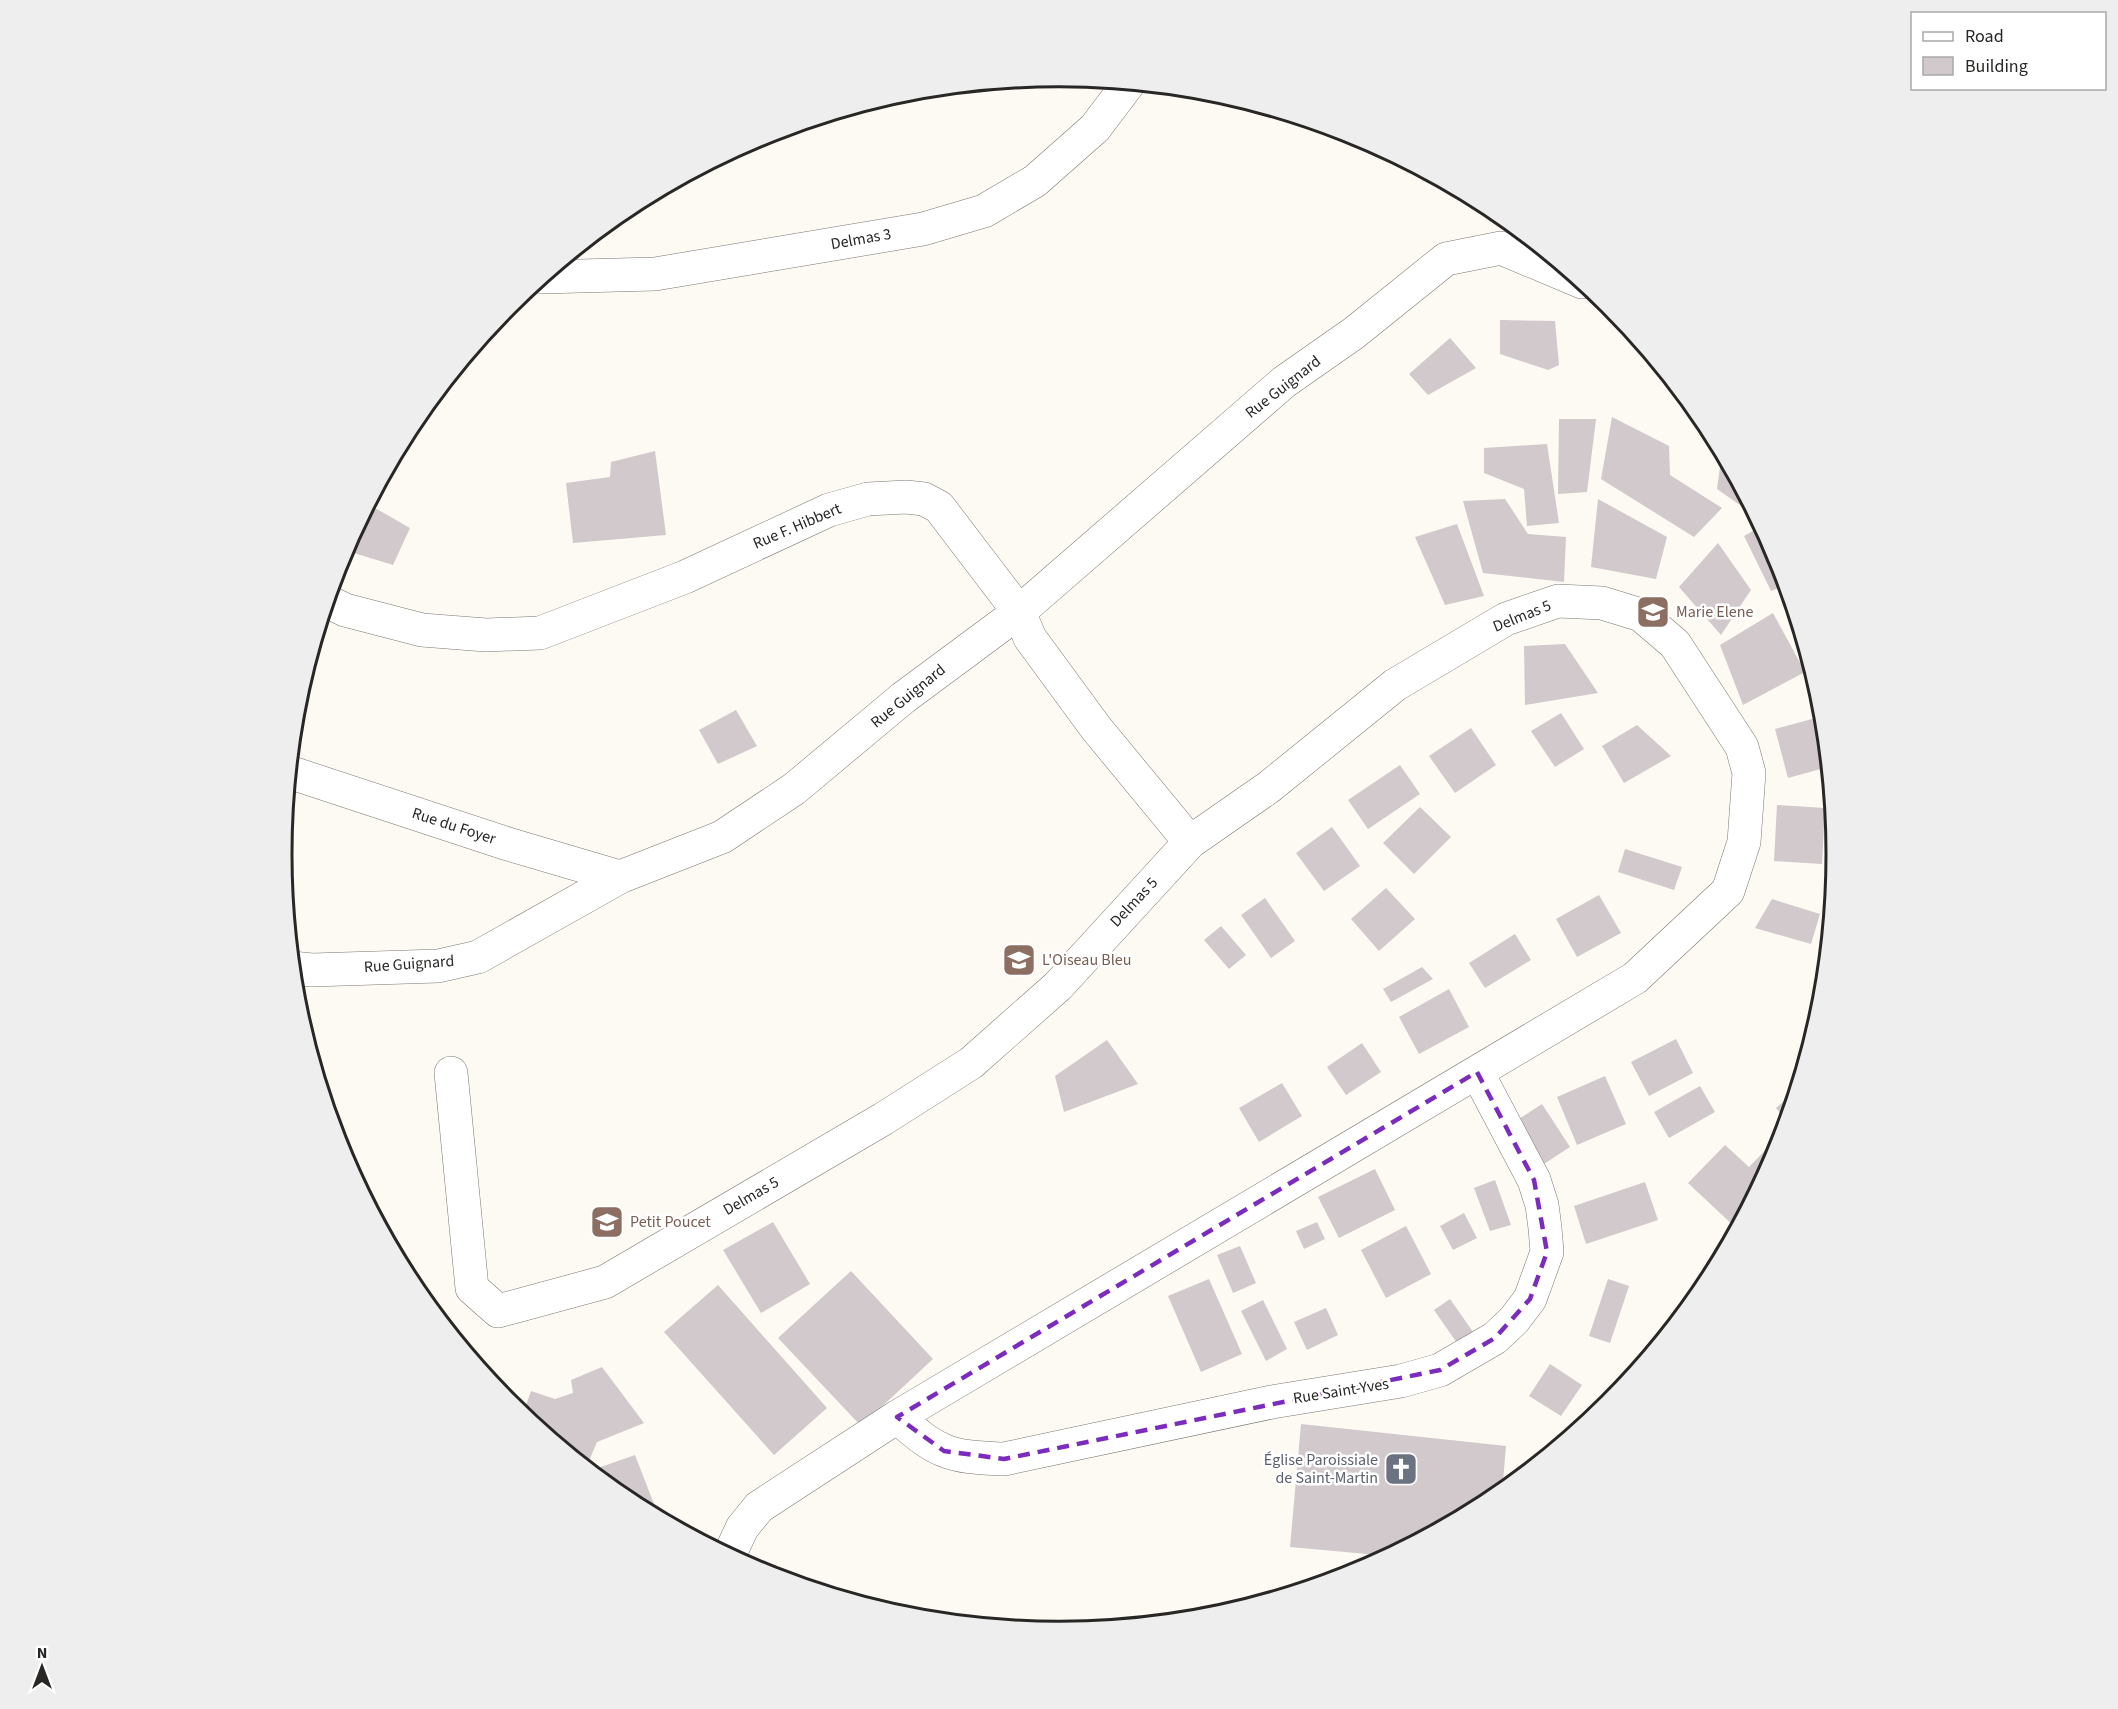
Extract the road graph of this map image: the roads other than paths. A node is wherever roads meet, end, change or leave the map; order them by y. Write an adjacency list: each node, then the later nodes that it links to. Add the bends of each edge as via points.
1 (1123, 90): 3 (street, Delmas 3, via 1095,128 1035,181 984,211 923,229 655,274)
2 (1559, 272): 5 (street, Rue Guignard, via 1501,248 1446,259 1354,333 1284,382)
3 (553, 277)
4 (333, 604): 5 (street, Rue F. Hibbert, via 422,630 486,635 540,633 685,577 829,510 868,499 906,497 924,499 939,507)
5 (1019, 612): 7 (street, Rue F. Hibbert, via 1030,638 1096,728); 8 (street, Rue Guignard, via 903,698 794,789 722,837)
6 (296, 774): 8 (street, Rue du Foyer)
7 (1190, 842): 10 (street, Delmas 5, via 1269,787 1395,685 1506,619 1558,601 1602,603 1641,615 1675,644 1742,747 1749,773 1744,842 1728,891 1635,978); 11 (street, Delmas 5, via 1058,986 971,1063 605,1282 498,1311 472,1288)
8 (620, 877): 9 (street, Rue Guignard, via 478,957 438,966)
9 (300, 968)
10 (1477, 1072): 12 (street, Delmas 5); 12 (street, Rue Saint-Yves, via 1534,1180 1542,1205 1547,1252 1530,1299 1495,1338 1440,1370 1401,1381 1272,1402 1004,1459 944,1451)
11 (451, 1073)
12 (897, 1417): 13 (street, Delmas 5, via 759,1507 742,1528)
13 (732, 1549)

